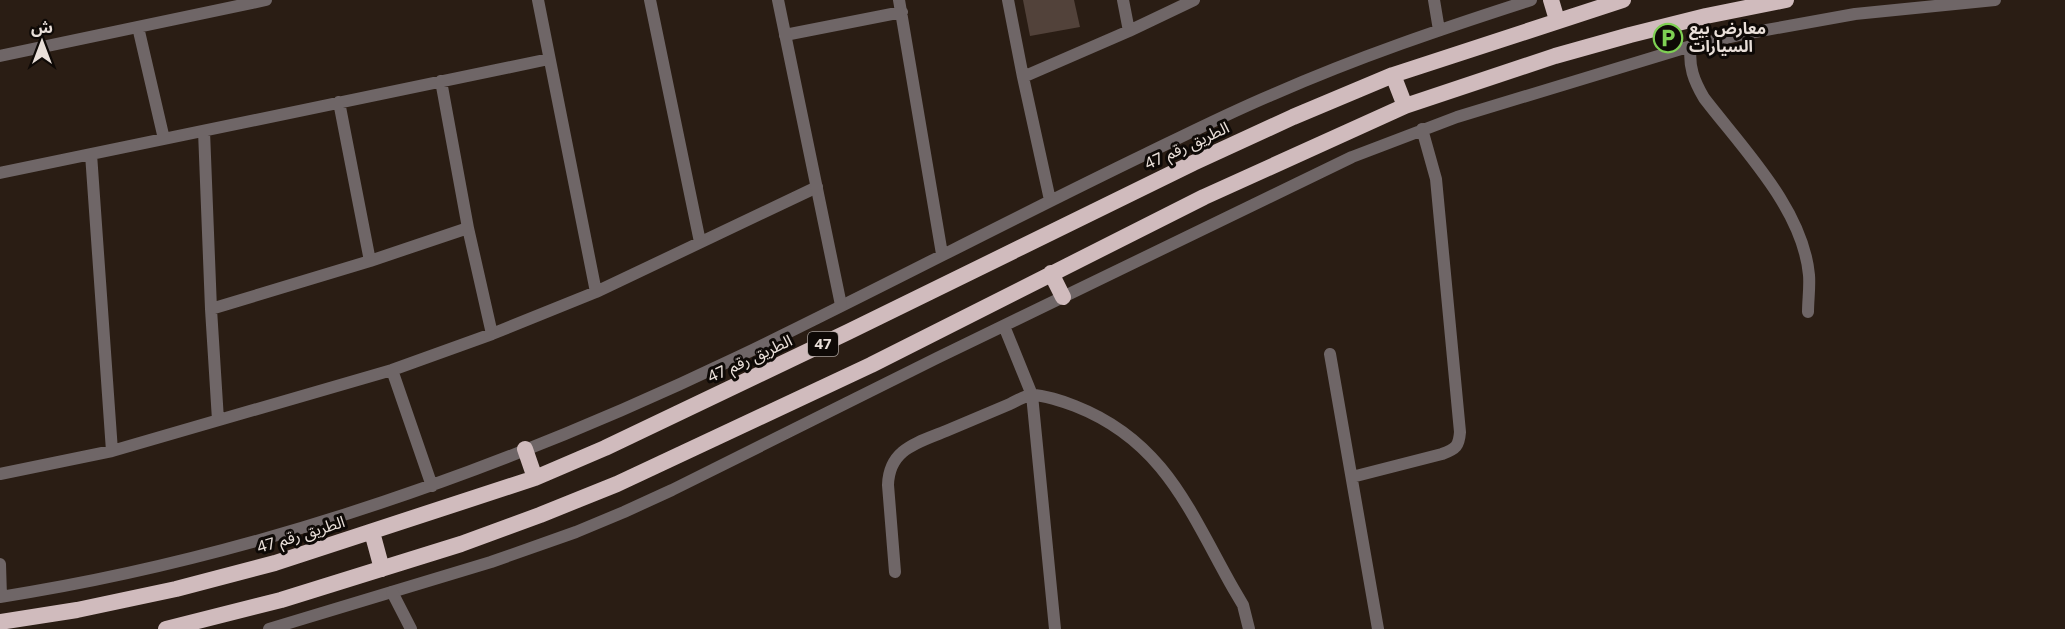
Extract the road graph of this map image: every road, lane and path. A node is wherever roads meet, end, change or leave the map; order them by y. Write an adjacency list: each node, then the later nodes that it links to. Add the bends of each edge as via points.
1 (266, 0): 14 (street)
2 (538, 0): 23 (street)
3 (650, 0): 37 (street)
4 (778, 0): 20 (street)
5 (1008, 0): 25 (street)
6 (1123, 0): 19 (street)
7 (1194, 0): 19 (street)
8 (1434, 0): 18 (street)
9 (1531, 0): 18 (street)
10 (1551, 0): 16 (highway)
11 (1623, 0): 16 (highway, الطريق رقم 47 / 47)
12 (1786, 0): 28 (highway, 47, via 1630,35)
13 (1995, 0): 21 (street, via 1854,14)
14 (236, 3): 17 (street)
15 (900, 6): 20 (street); 38 (street)
16 (1557, 20): 24 (highway, الطريق رقم 47 / 47)
17 (138, 27): 22 (street); 31 (street)
18 (1438, 30): 35 (street, via 1273,94)
19 (1129, 31): 25 (street)
20 (784, 35): 34 (street)
21 (1691, 46): 29 (street); 45 (street, via 1689,60 1697,87 1778,194 1793,221 1809,276)
22 (0, 56)
23 (549, 59): 26 (street); 41 (street)
24 (1393, 75): 28 (highway); 56 (highway, الطريق رقم 47 / 47, via 1193,163 838,337)
25 (1023, 77): 35 (street)
26 (441, 81): 27 (street); 36 (street)
27 (339, 102): 30 (street); 39 (street)
28 (1405, 106): 40 (highway, 47)
29 (1422, 129): 42 (street, via 1352,157); 55 (street, via 1437,190 1460,443 1455,450)
30 (204, 130): 31 (street); 44 (street)
31 (164, 139): 32 (street)
32 (91, 154): 33 (street); 53 (street)
33 (0, 173)
34 (817, 188): 37 (street); 43 (street)
35 (1050, 200): 38 (street)
36 (468, 228): 39 (street); 47 (street)
37 (700, 242): 41 (street)
38 (942, 254): 43 (street)
39 (370, 261): 44 (street)
40 (1051, 273): 42 (highway); 60 (highway, 47, via 871,365 617,484 540,516)
41 (596, 292): 47 (street)
42 (1064, 297): 46 (street)
43 (841, 305): 52 (street, via 737,357)
44 (211, 309): 51 (street)
45 (1808, 312)
46 (1004, 326): 50 (street); 62 (street, via 624,512 491,562)
47 (492, 334): 49 (street)
48 (1330, 354): 55 (street)
49 (392, 370): 51 (street); 57 (street)
50 (1032, 395): 61 (street, via 911,445 893,462 888,485); 68 (street); 69 (street, via 1096,414 1150,453 1171,479 1243,605)
51 (218, 420): 53 (street)
52 (525, 450): 56 (highway); 57 (street)
53 (112, 451): 54 (street)
54 (0, 474)
55 (1352, 477): 70 (street)
56 (535, 478): 58 (highway, الطريق رقم 47 / 47)
57 (432, 486): 63 (street, via 245,545 111,577)
58 (372, 532): 60 (highway); 64 (highway, الطريق رقم 47 / 47, via 176,589)
59 (0, 564): 63 (street)
60 (382, 569): 65 (highway, 47)
61 (895, 572)
62 (392, 592): 66 (street); 67 (street)
63 (1, 597)
64 (0, 622)
65 (166, 629)
66 (269, 629)
67 (411, 629)
68 (1055, 629)
69 (1249, 629)
70 (1378, 629)

